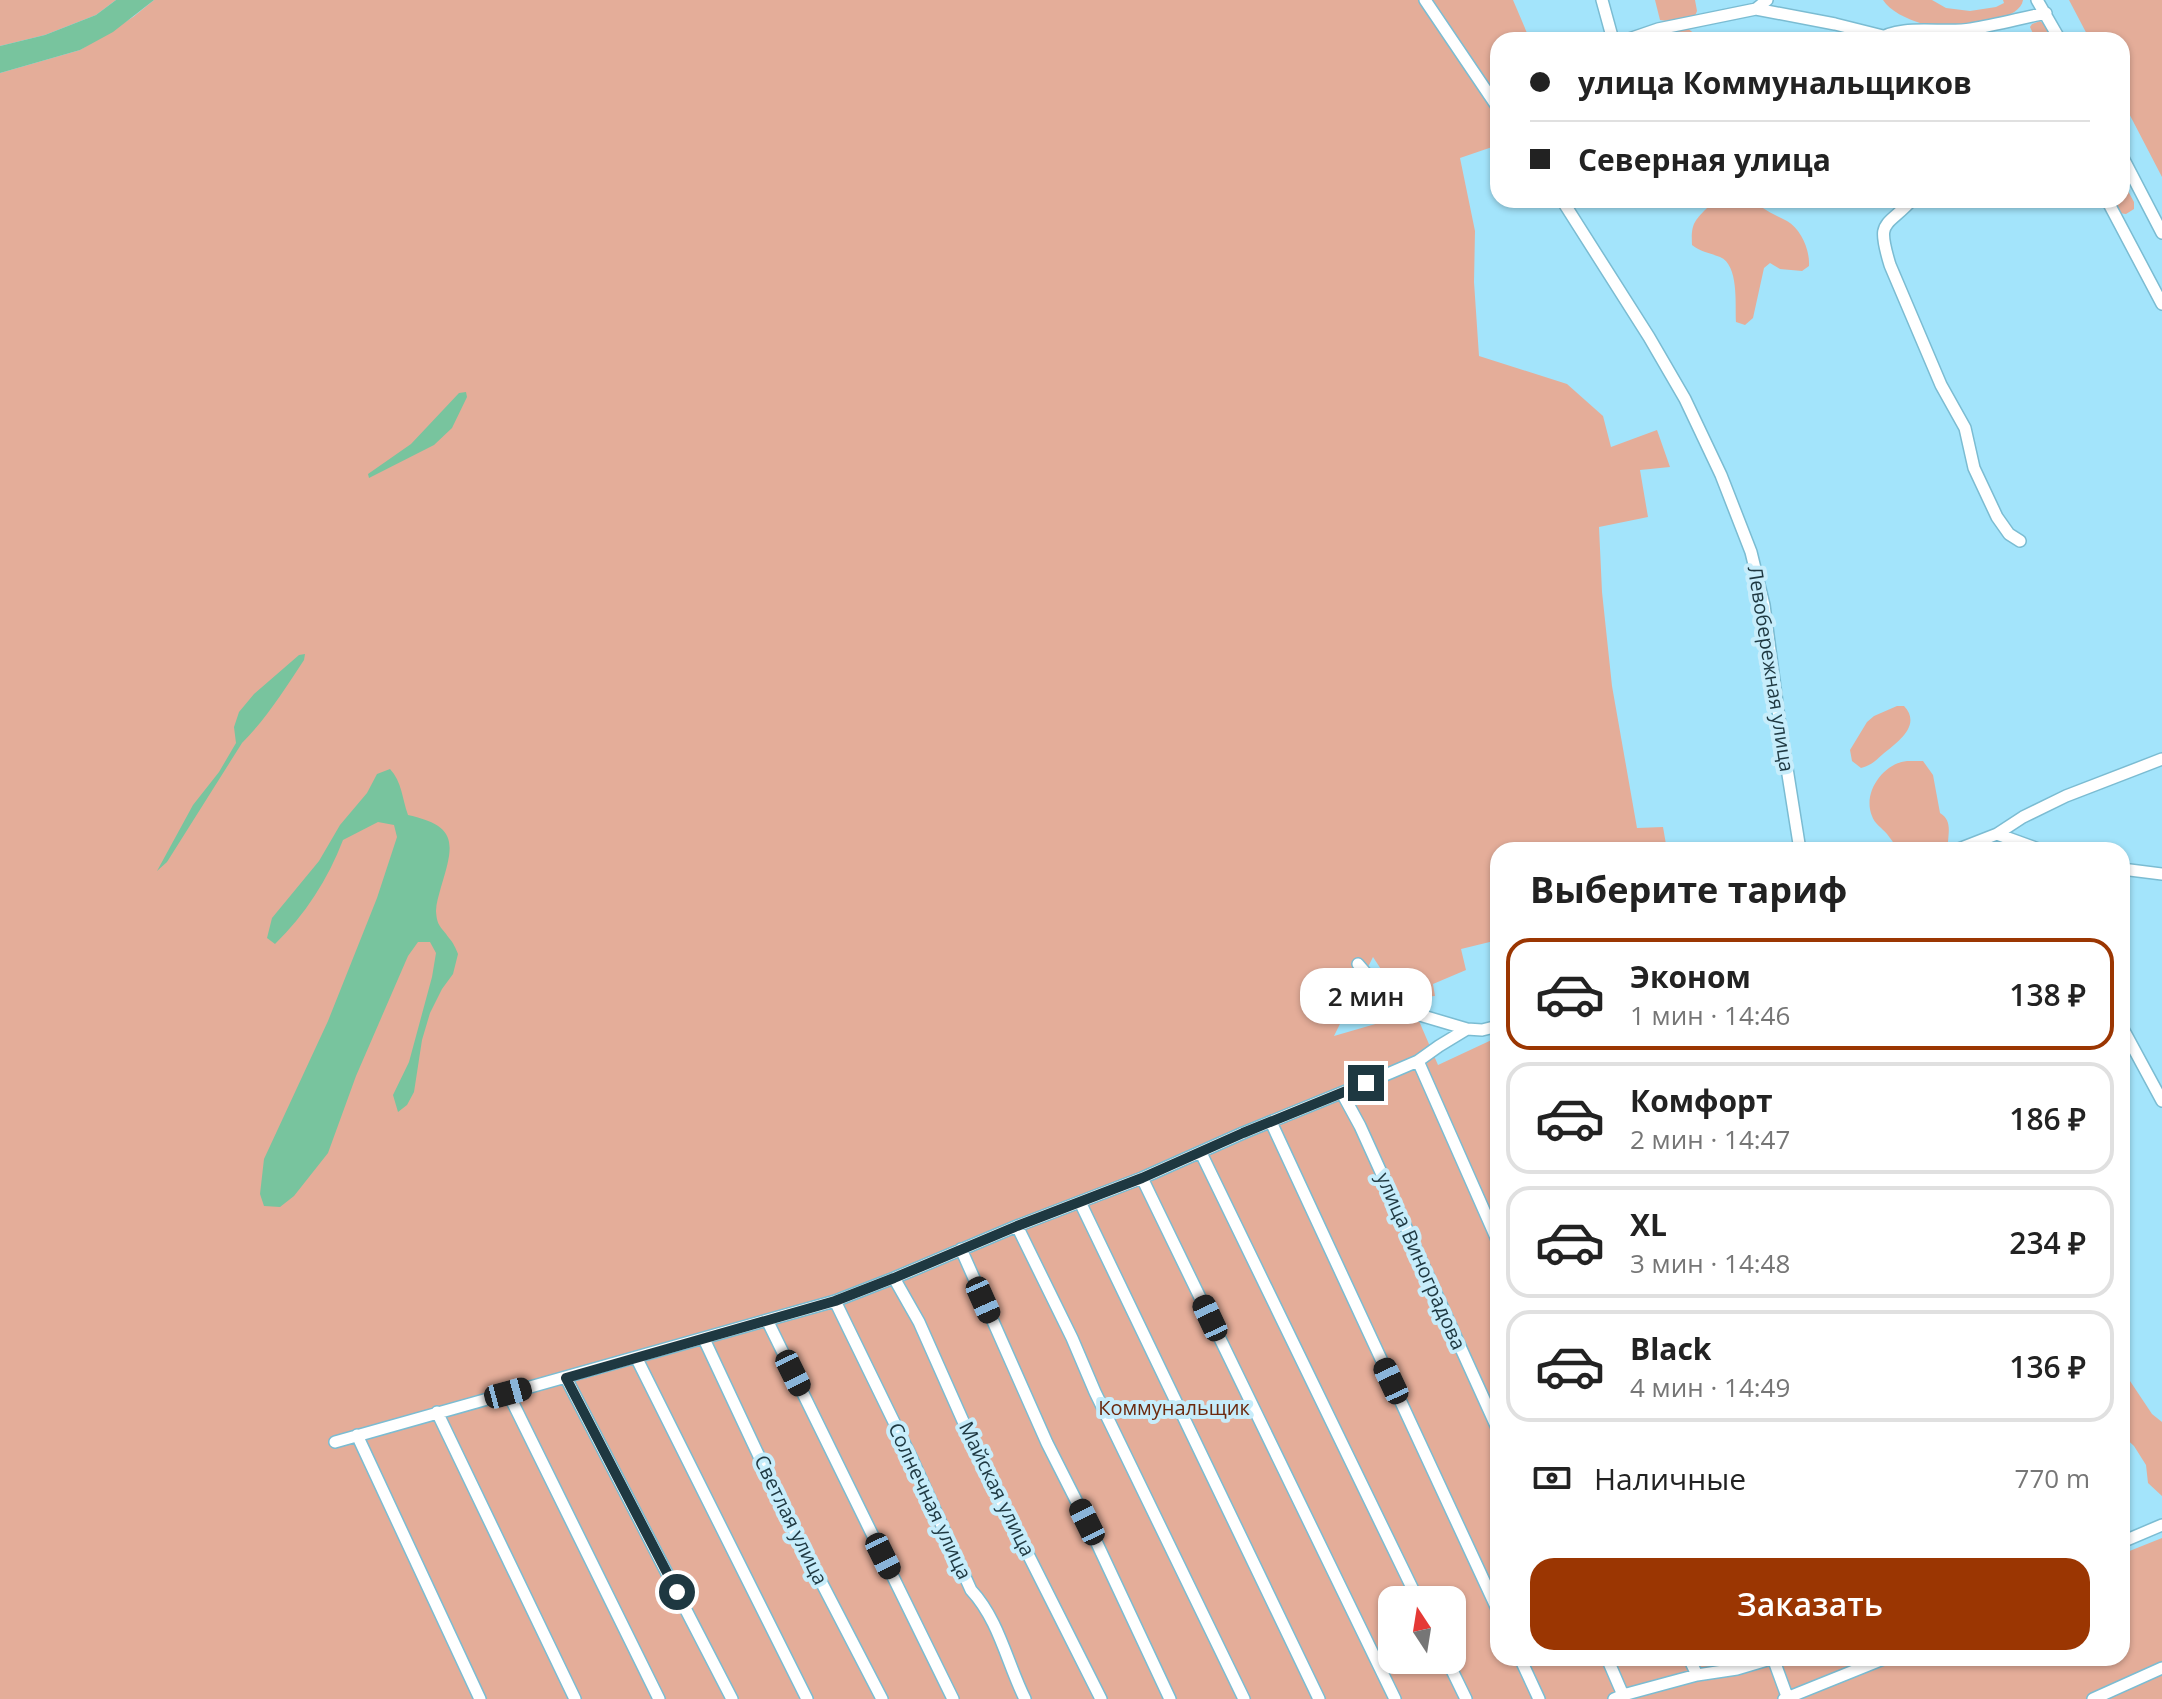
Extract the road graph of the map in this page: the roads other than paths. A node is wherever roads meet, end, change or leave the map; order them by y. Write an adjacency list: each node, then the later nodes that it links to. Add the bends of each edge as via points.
1 (1425, 0): 12 (street)
2 (1602, 0): 7 (street)
3 (1767, 0): 5 (street)
4 (2037, 0): 6 (street)
5 (1756, 9): 8 (street); 9 (street)
6 (2046, 13): 10 (street, via 1968,30); 11 (street)
7 (1611, 32)
8 (1649, 32)
9 (1861, 32)
10 (1898, 32)
11 (2056, 32)
12 (1490, 96)
13 (2130, 171): 17 (street)
14 (1567, 208): 22 (street, Левобережная улица, via 1685,399 1751,552 1764,605)
15 (1903, 208): 19 (street, via 1884,227 1887,256 1941,385 1965,428 1974,468 1997,517)
16 (2111, 208): 18 (street)
17 (2162, 233)
18 (2162, 304)
19 (2020, 541)
20 (2162, 759): 21 (street, via 2066,796)
21 (1997, 834): 23 (street); 24 (street)
22 (1799, 842)
23 (1976, 842)
24 (2019, 842)
25 (2130, 870): 26 (street)
26 (2162, 874)
27 (1358, 964): 29 (street, via 1396,1008)
28 (1490, 1028): 29 (street)
29 (1467, 1029): 31 (street)
30 (2130, 1042): 33 (street)
31 (1418, 1061): 32 (street); 38 (street)
32 (1342, 1093): 34 (street); 49 (street, улица Виноградова)
33 (2162, 1101)
34 (1271, 1122): 35 (street); 55 (street)
35 (1201, 1153): 36 (street); 54 (street)
36 (1142, 1178): 37 (street); 79 (street)
37 (1080, 1202): 39 (street); 78 (street)
38 (1490, 1224)
39 (1017, 1226): 40 (street); 77 (street)
40 (961, 1249): 41 (street); 76 (street)
41 (894, 1278): 42 (street); 75 (street, Майская улица)
42 (835, 1301): 43 (street); 74 (street, Солнечная улица, via 971,1590 1000,1637)
43 (767, 1320): 44 (street); 73 (street)
44 (704, 1339): 45 (street); 72 (street, Светлая улица, via 788,1518)
45 (636, 1357): 46 (street); 71 (street)
46 (566, 1378): 47 (street); 70 (street)
47 (508, 1393): 48 (street); 69 (street)
48 (437, 1412): 50 (street); 68 (street)
49 (1490, 1412)
50 (357, 1435): 51 (street); 67 (street)
51 (335, 1442)
52 (2162, 1525): 53 (street)
53 (2130, 1539)
54 (1411, 1586)
55 (1490, 1594)
56 (1524, 1666): 81 (street)
57 (1609, 1666): 65 (street)
58 (1693, 1666): 64 (street)
59 (1747, 1666): 64 (street)
60 (1776, 1666): 66 (street)
61 (1866, 1666): 66 (street)
62 (2162, 1668): 82 (street)
63 (1454, 1674): 80 (street)
64 (1697, 1675): 65 (street)
65 (1618, 1697)
66 (1786, 1698)
67 (480, 1699)
68 (575, 1699)
69 (659, 1699)
70 (732, 1699)
71 (807, 1699)
72 (882, 1699)
73 (953, 1699)
74 (1025, 1699)
75 (1101, 1699)
76 (1170, 1699)
77 (1244, 1699)
78 (1319, 1699)
79 (1395, 1699)
80 (1466, 1699)
81 (1539, 1699)
82 (2093, 1699)

